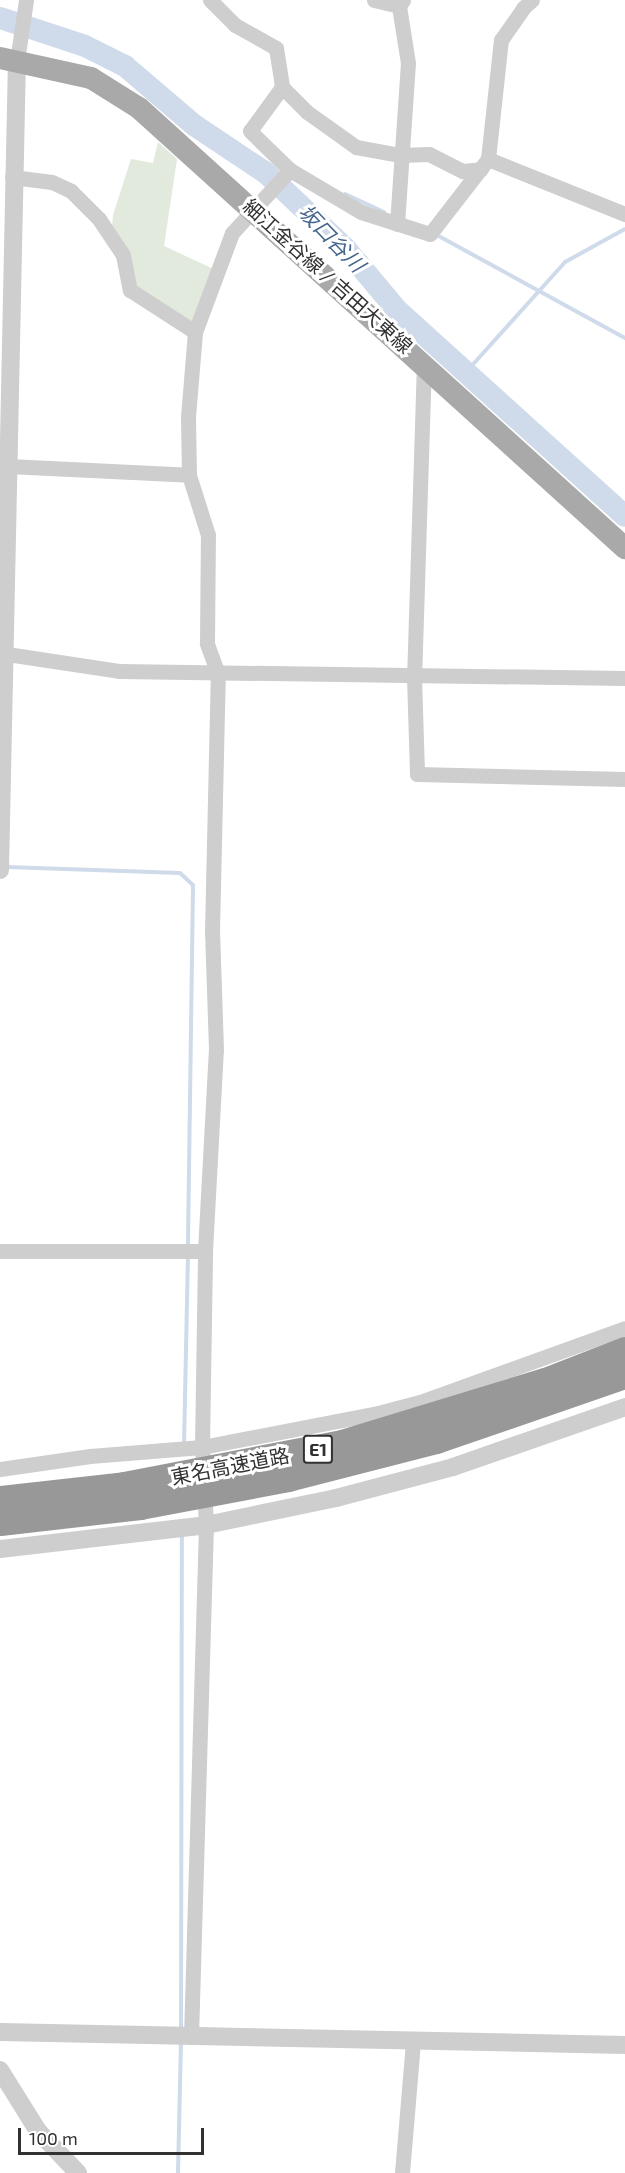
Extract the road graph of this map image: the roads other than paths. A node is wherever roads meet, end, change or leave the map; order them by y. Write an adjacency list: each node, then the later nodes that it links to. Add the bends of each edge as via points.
1 (26, 0): 6 (street, via 19,37)
2 (210, 0): 7 (street, via 235,25 276,48)
3 (374, 0): 5 (street)
4 (532, 0): 9 (street, via 501,40)
5 (401, 3): 8 (street, via 408,63)
6 (8, 60): 11 (street); 12 (main road, 細江金谷線 / 吉田大東線, via 91,78 139,108)
7 (282, 87): 8 (street, via 307,112 356,147); 10 (street, via 250,131)
8 (400, 155): 9 (street, via 429,154 463,171); 14 (street)
9 (484, 164): 13 (street); 14 (street, via 433,230)
10 (290, 170): 12 (street); 14 (street, via 361,212)
11 (12, 177): 15 (street); 16 (street, via 52,182 71,190 99,219 123,255 130,290)
12 (255, 205): 16 (street, via 232,233); 17 (main road, 細江金谷線 / 吉田大東線)
13 (625, 214)
14 (397, 218)
15 (5, 264): 18 (street)
16 (195, 332): 19 (street, via 188,417)
17 (424, 362): 20 (main road, 細江金谷線 / 吉田大東線); 23 (street)
18 (8, 466): 19 (street); 21 (street)
19 (189, 475): 22 (street, via 208,535 207,643)
20 (625, 548)
21 (2, 653): 22 (street, via 119,671); 26 (street)
22 (218, 674): 23 (street); 29 (street, via 212,931 216,1050)
23 (414, 677): 24 (street); 25 (street, via 417,774)
24 (625, 678)
25 (625, 778)
26 (0, 856): 27 (street)
27 (0, 870)
28 (0, 1251): 29 (street)
29 (201, 1251): 34 (street)
30 (625, 1328): 34 (street, via 420,1402)
31 (625, 1350): 36 (highway, 東名高速道路 / E1, bridge, via 544,1381 342,1443 156,1480)
32 (625, 1375): 37 (highway, 東名高速道路 / E1, bridge, via 436,1440 288,1478 140,1506)
33 (625, 1407): 38 (street, via 453,1467 336,1498)
34 (197, 1448): 35 (street, via 90,1456); 38 (street)
35 (0, 1469)
36 (0, 1499)
37 (0, 1522)
38 (190, 1528): 39 (street); 41 (street)
39 (0, 1548)
40 (0, 2032): 41 (street)
41 (184, 2037): 42 (street)
42 (413, 2042): 43 (street); 46 (street)
43 (625, 2045)
44 (0, 2070): 45 (street, via 38,2131)
45 (78, 2173)
46 (402, 2173)

